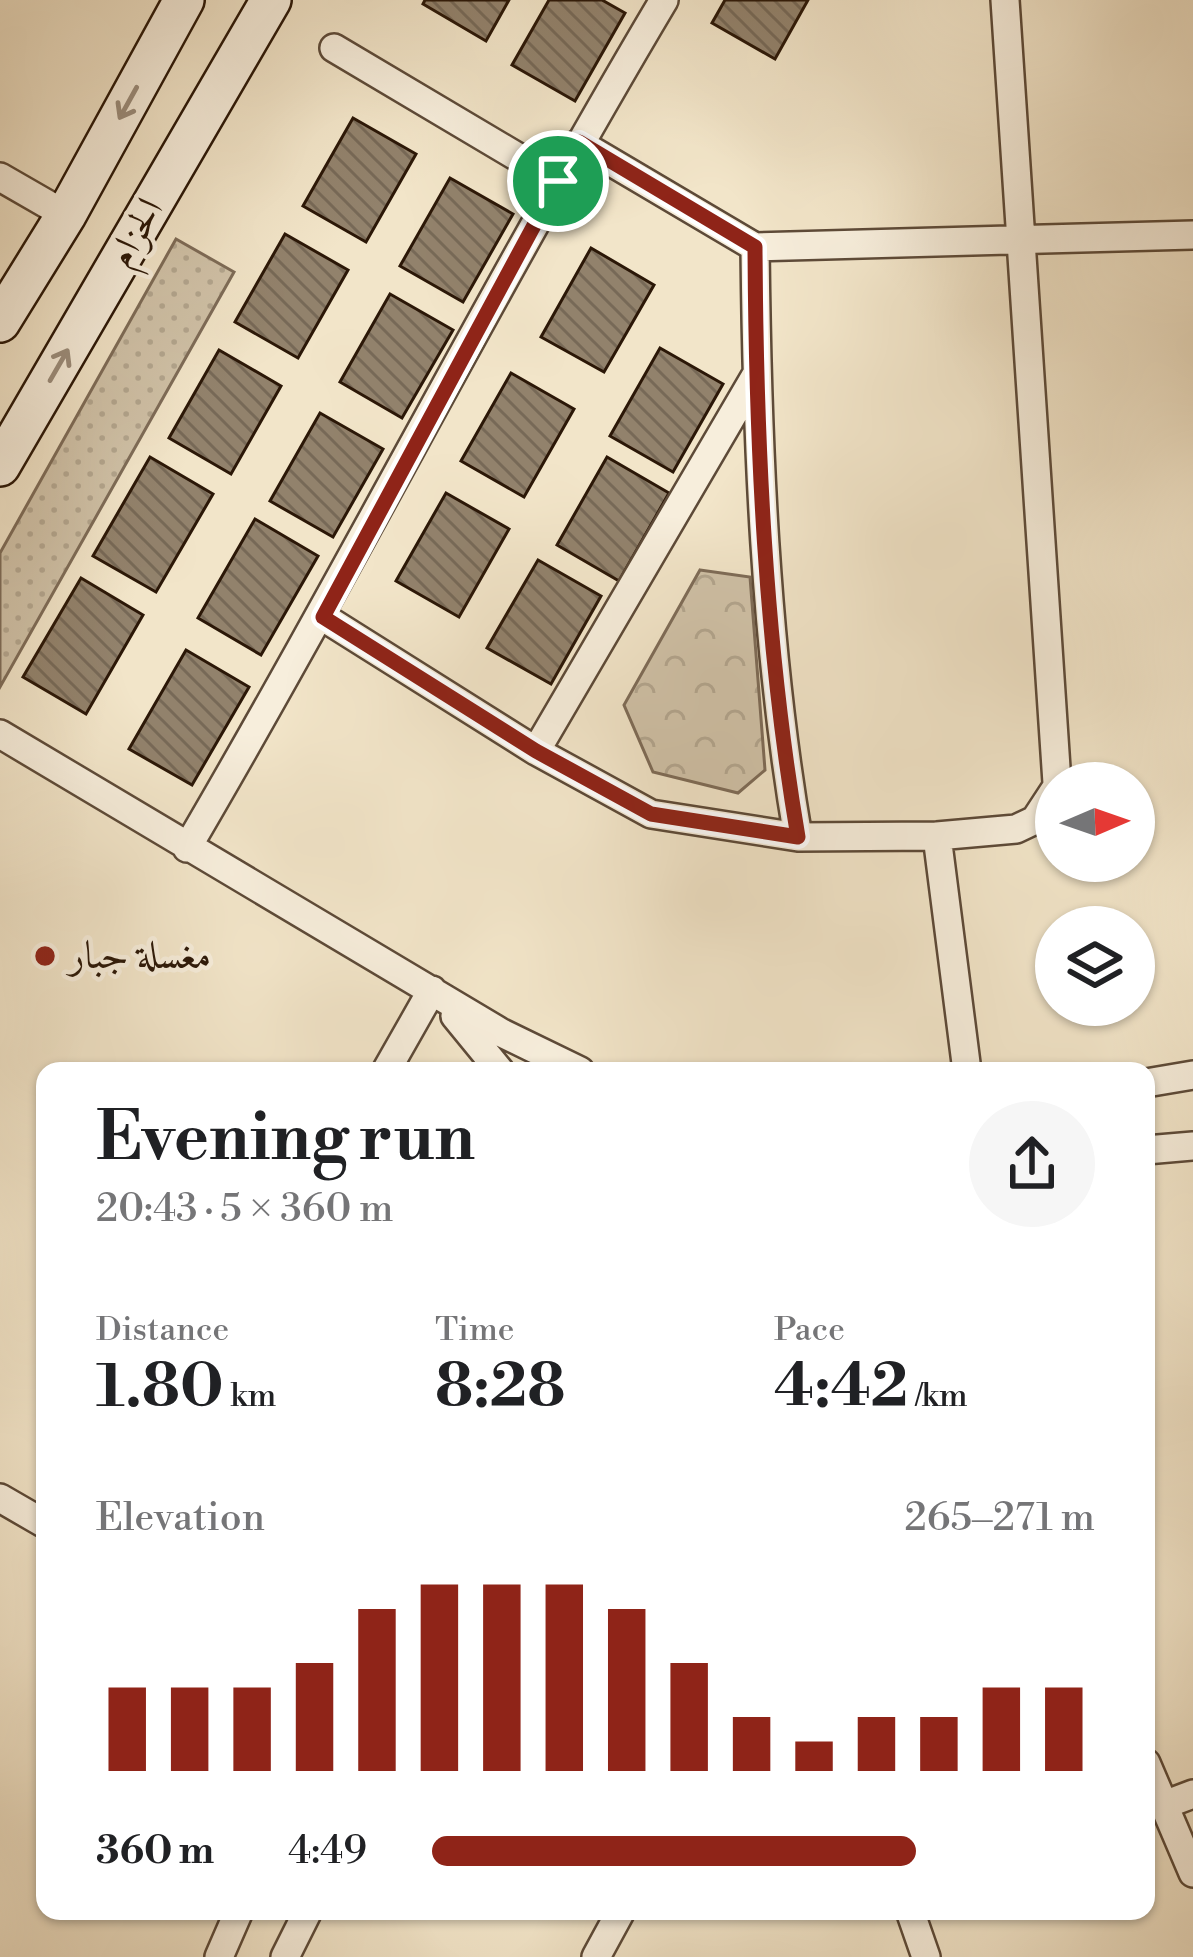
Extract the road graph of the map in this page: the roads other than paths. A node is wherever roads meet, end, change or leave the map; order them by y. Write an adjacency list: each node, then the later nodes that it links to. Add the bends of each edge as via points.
1 (184, 0): 9 (main road, one-way to 9)
2 (271, 0): 15 (main road, الحزام, one-way to 2)
3 (664, 0): 6 (street)
4 (1005, 0): 11 (street)
5 (334, 48): 8 (street)
6 (579, 142): 8 (street); 12 (street)
7 (0, 177): 9 (street)
8 (558, 181): 16 (street)
9 (66, 215): 13 (main road)
10 (1193, 235): 11 (street)
11 (1022, 240): 12 (street); 19 (street)
12 (755, 247): 14 (street)
13 (0, 322)
14 (756, 375): 18 (street); 22 (street, via 784,759)
15 (0, 466)
16 (323, 617): 18 (street); 23 (street)
17 (0, 734): 23 (street)
18 (536, 751): 22 (street, via 651,814)
19 (1055, 762)
20 (1035, 820): 21 (street, via 1016,830)
21 (937, 836): 22 (street); 28 (street)
22 (798, 837)
23 (188, 848): 24 (street)
24 (432, 990): 25 (street); 26 (street); 27 (street)
25 (391, 1062)
26 (492, 1062)
27 (564, 1062)
28 (967, 1062)
29 (1193, 1076): 30 (street)
30 (1155, 1082)
31 (1193, 1146): 32 (street)
32 (1155, 1149)
33 (0, 1498): 34 (street)
34 (36, 1520)
35 (1155, 1784): 37 (street)
36 (1193, 1794): 37 (street)
37 (1164, 1805): 38 (street)
38 (1193, 1874)
39 (235, 1920): 43 (street)
40 (304, 1920): 44 (street)
41 (616, 1920): 45 (street)
42 (913, 1920): 46 (street)
43 (219, 1957)
44 (285, 1957)
45 (596, 1957)
46 (926, 1957)

